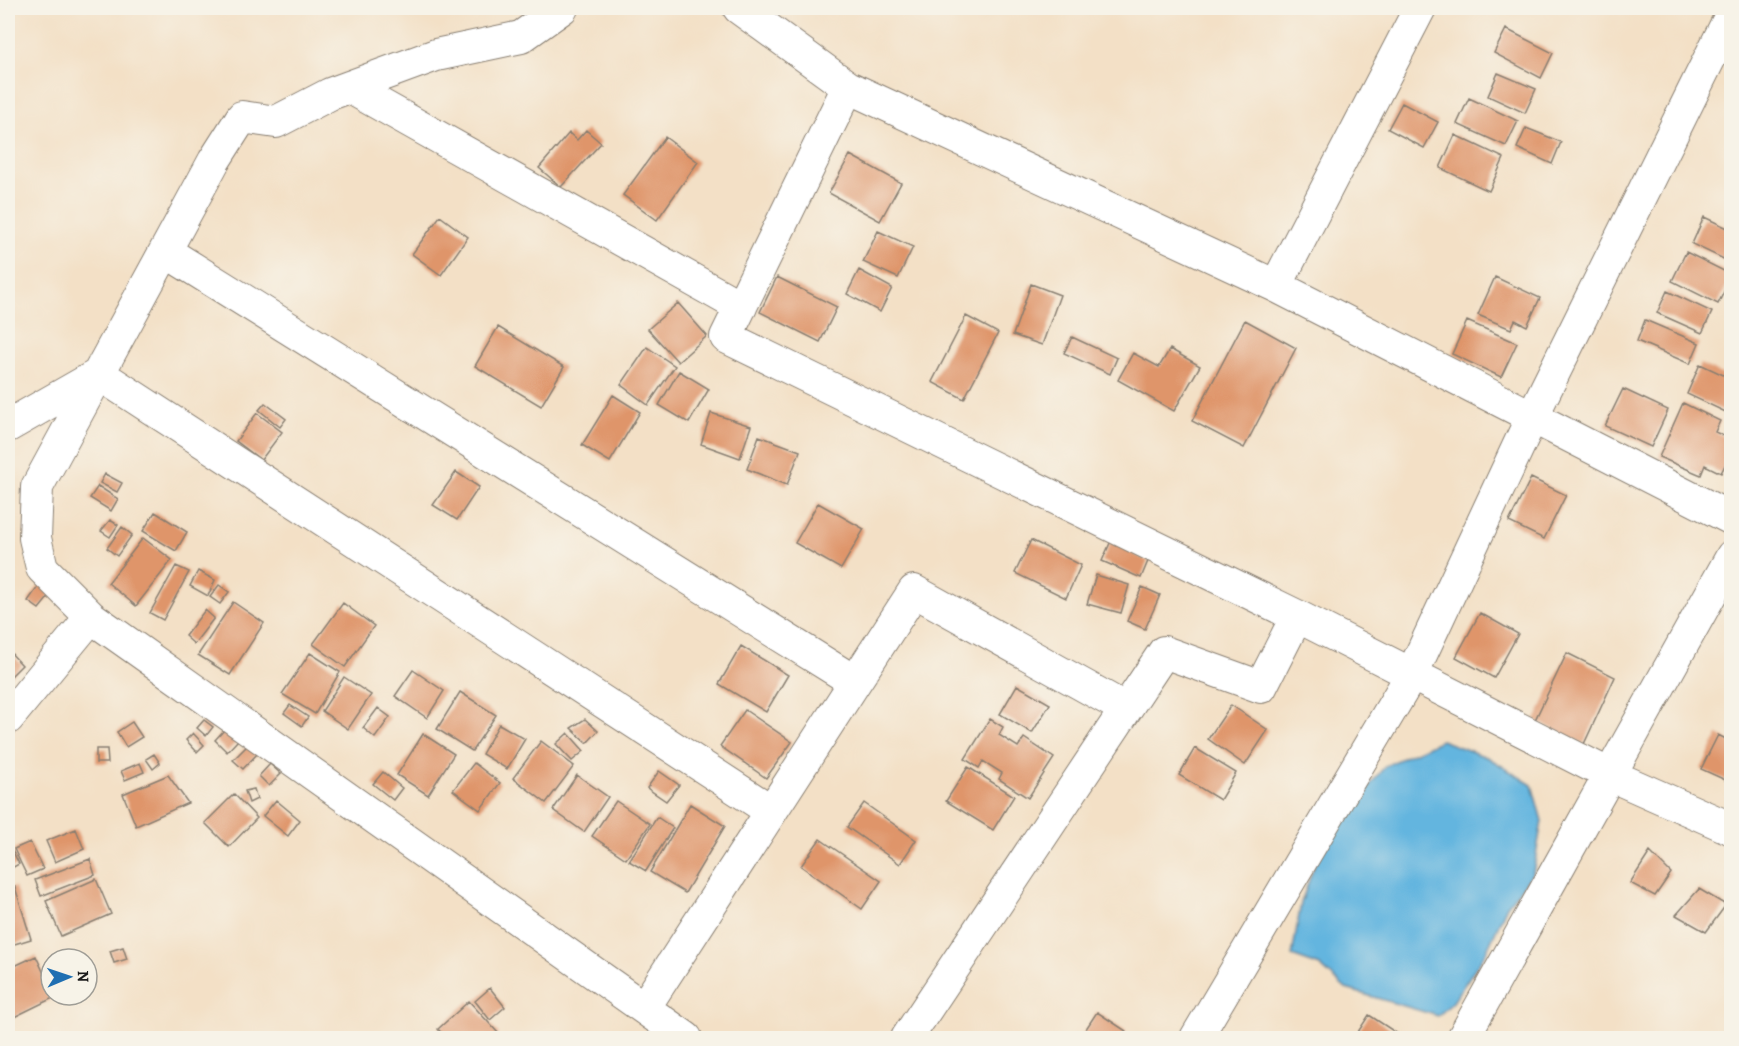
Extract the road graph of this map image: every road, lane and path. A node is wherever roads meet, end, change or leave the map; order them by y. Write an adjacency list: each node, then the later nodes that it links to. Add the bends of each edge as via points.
1 (562, 8): 5 (street, via 521,37 436,55)
2 (739, 8): 6 (street)
3 (1420, 8): 8 (street)
4 (1731, 13): 11 (street)
5 (349, 87): 7 (street, via 276,122 242,117); 9 (street)
6 (848, 87): 8 (street); 9 (street)
7 (165, 251): 10 (street); 18 (street)
8 (1276, 286): 11 (street)
9 (741, 307): 15 (street, via 726,337)
10 (99, 374): 12 (street); 16 (street, via 37,487 35,538 42,568); 22 (street)
11 (1532, 417): 13 (street); 17 (street)
12 (8, 426)
13 (1731, 519)
14 (1731, 556): 21 (street)
15 (1297, 616): 17 (street); 19 (street, via 1261,687 1164,652)
16 (91, 617): 20 (street); 24 (street)
17 (1412, 674): 21 (street); 27 (street)
18 (855, 682): 19 (street, via 914,591); 22 (street)
19 (1126, 709): 26 (street)
20 (8, 718)
21 (1610, 775): 23 (street); 28 (street)
22 (771, 811): 24 (street)
23 (1731, 829)
24 (644, 1008): 25 (street)
25 (670, 1035)
26 (907, 1038)
27 (1196, 1038)
28 (1463, 1038)

